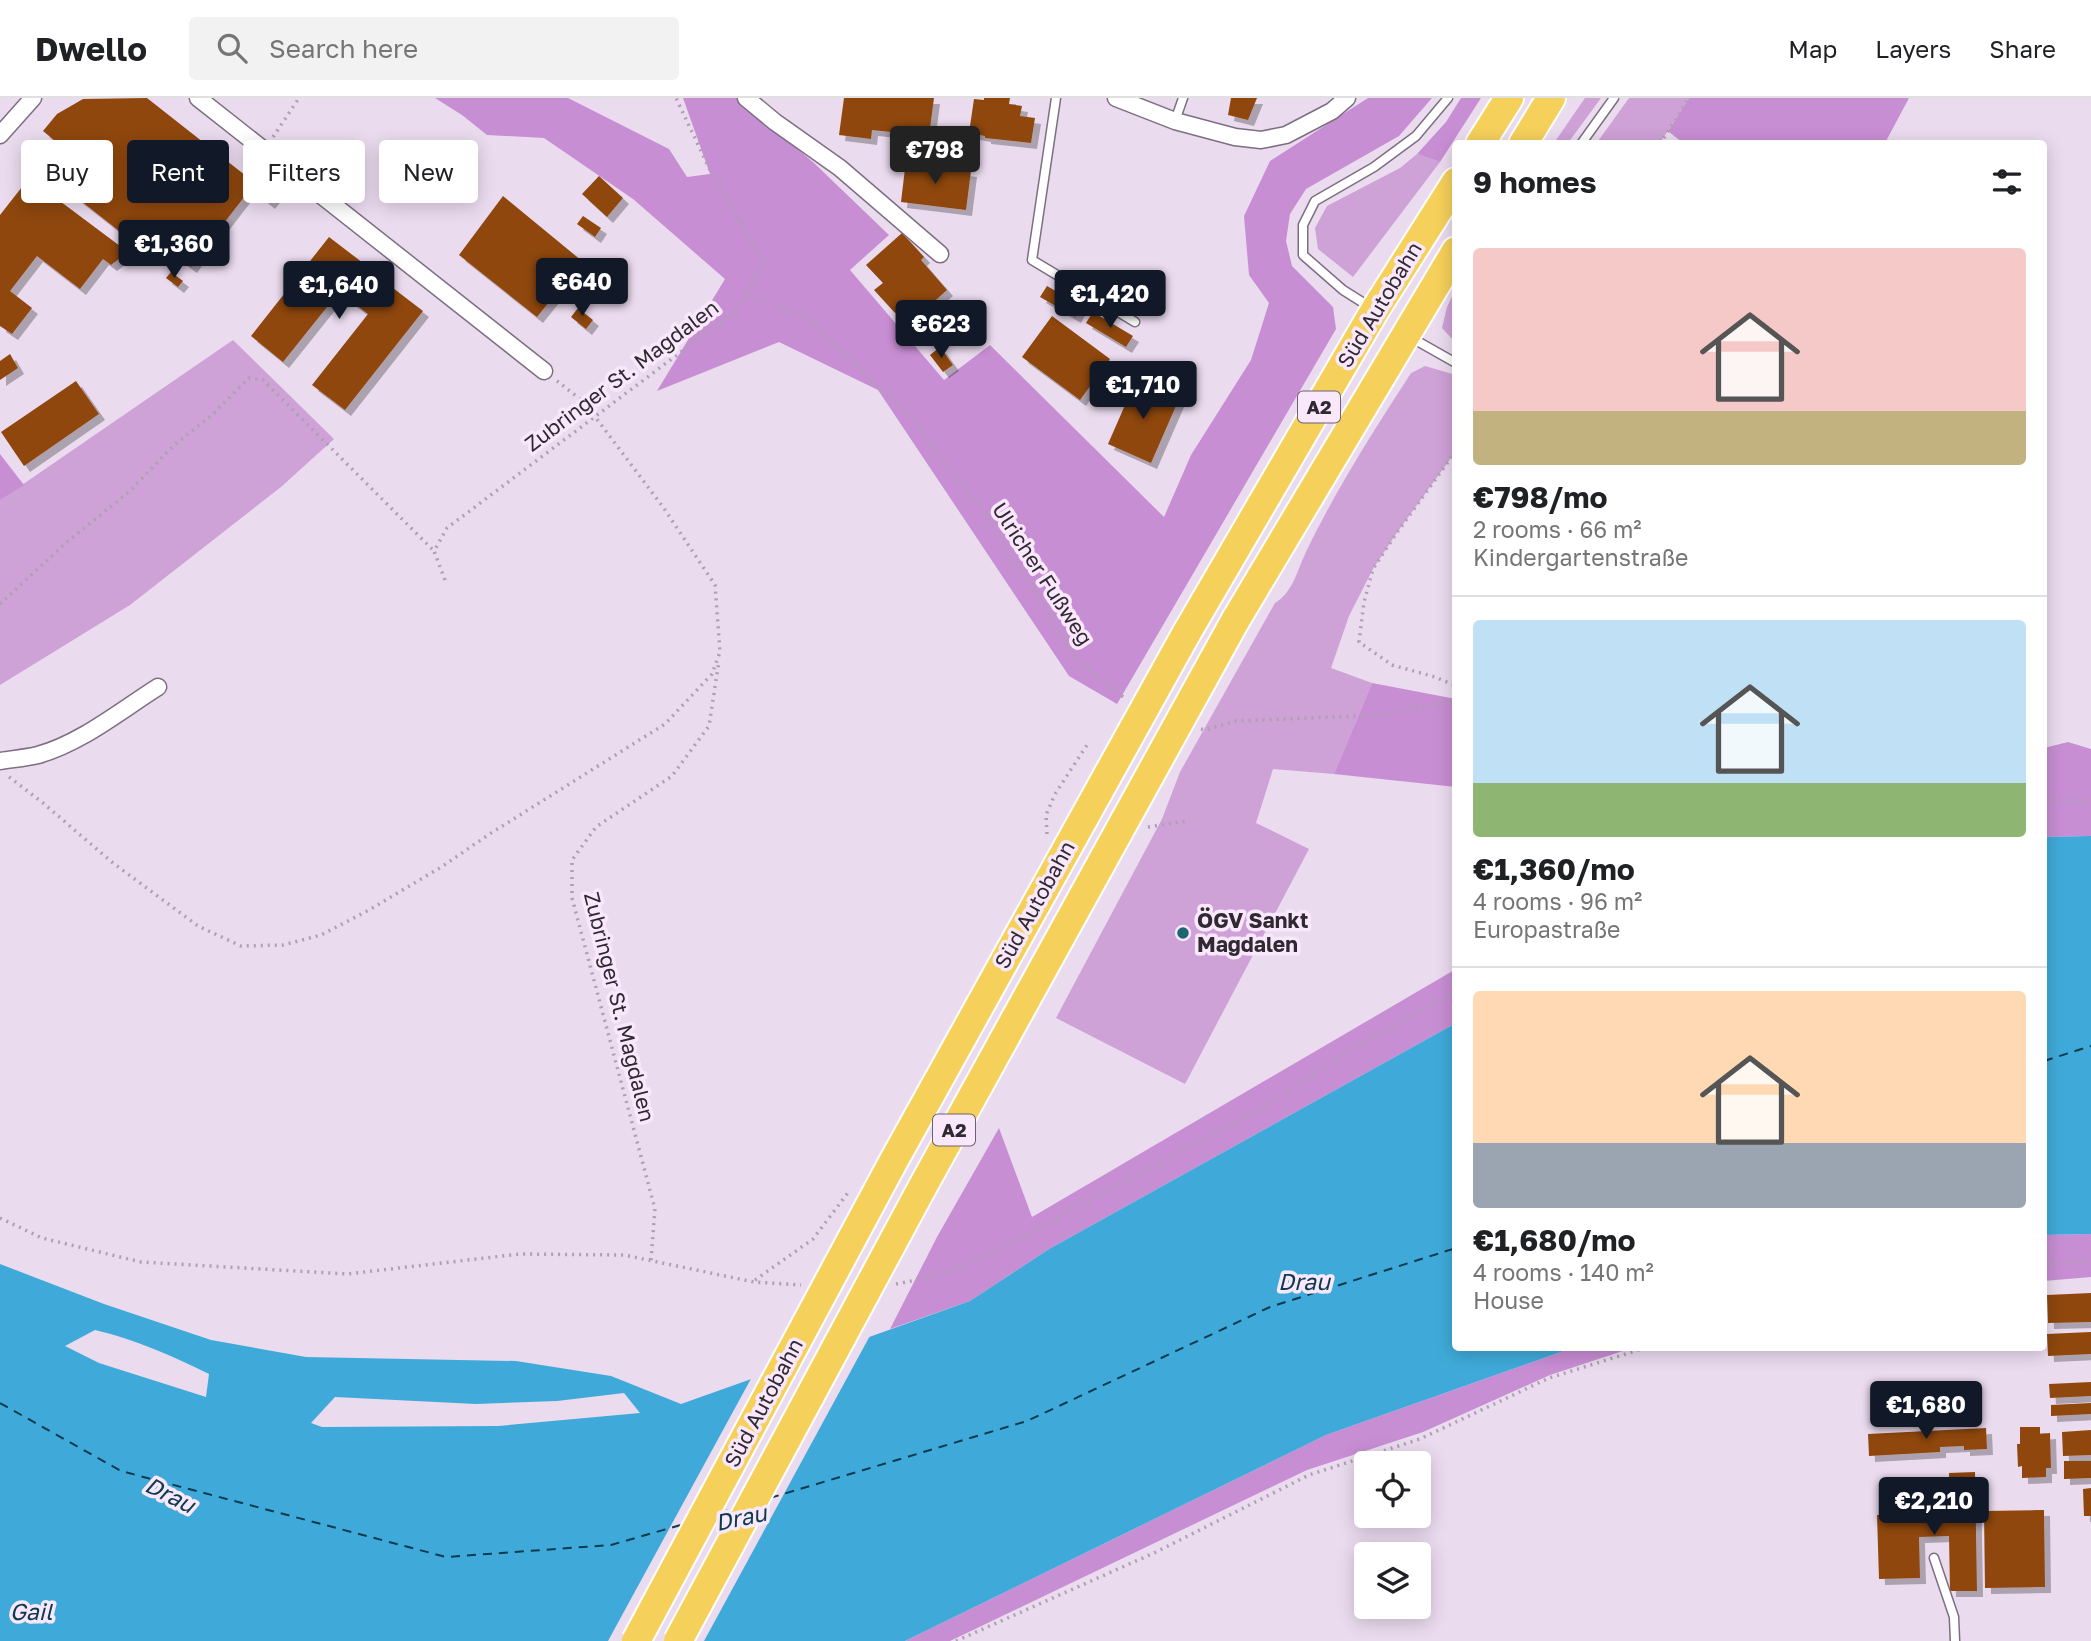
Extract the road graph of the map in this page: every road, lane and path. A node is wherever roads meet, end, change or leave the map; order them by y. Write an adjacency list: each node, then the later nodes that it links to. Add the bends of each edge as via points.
1 (33, 98): 16 (street)
2 (198, 98): 17 (street)
3 (299, 98): 18 (path)
4 (676, 98): 27 (path, Zubringer St. Magdalen, via 710,170 762,260)
5 (746, 98): 25 (street, via 841,168)
6 (1056, 98): 29 (lane, via 1032,260)
7 (1116, 98): 15 (street)
8 (1183, 98): 15 (lane)
9 (1347, 98): 15 (street, via 1286,135 1261,140)
10 (1448, 98): 28 (lane, via 1416,136 1315,201 1303,225 1303,256)
11 (1509, 98): 19 (highway)
12 (1551, 98): 20 (highway)
13 (1614, 98): 21 (lane)
14 (1689, 98): 22 (path)
15 (1175, 121)
16 (0, 135)
17 (251, 140)
18 (271, 140)
19 (1483, 140)
20 (1525, 140)
21 (1584, 140)
22 (1663, 140)
23 (1452, 188): 28 (highway, Süd Autobahn / A2)
24 (331, 203): 32 (street)
25 (940, 254)
26 (1452, 257): 30 (highway, Süd Autobahn / A2)
27 (747, 296): 33 (path, Zubringer St. Magdalen, via 730,315); 42 (path, Ulricher Fußweg, via 807,317 919,425 981,507 1073,655)
28 (1375, 310): 59 (highway, Süd Autobahn / A2, bridge, via 1186,634 893,1162)
29 (1135, 322)
30 (1404, 334): 31 (lane); 60 (highway, Süd Autobahn / A2, bridge, via 1235,621)
31 (1452, 361)
32 (544, 371): 33 (path, Zubringer St. Magdalen)
33 (595, 416): 35 (path, Zubringer St. Magdalen, via 447,527); 38 (path, Zubringer St. Magdalen, via 715,585)
34 (1452, 457): 39 (path, via 1373,569 1359,642 1392,665)
35 (435, 551): 36 (path); 37 (path, via 263,380 249,378 175,444 130,492)
36 (445, 580)
37 (0, 604)
38 (720, 652): 46 (path, via 712,674 665,724 369,910 321,935 283,945 241,946 198,926); 52 (path, Zubringer St. Magdalen, via 709,726 672,776 596,827 572,860 572,898 655,1209)
39 (1452, 684)
40 (158, 687): 45 (street, via 56,748)
41 (1452, 699): 43 (path, via 1382,715 1236,721 1205,730)
42 (1129, 701)
43 (1192, 725)
44 (1087, 745): 49 (path, via 1046,815)
45 (0, 761)
46 (0, 770)
47 (2047, 800): 48 (path)
48 (2091, 801)
49 (1048, 841)
50 (1452, 993): 56 (path, via 1359,1045 1255,1112 970,1264 934,1277)
51 (0, 1218): 52 (path, via 42,1238 141,1262 347,1274 520,1254)
52 (651, 1259): 55 (path, via 754,1282)
53 (2091, 1261): 54 (path)
54 (2047, 1264)
55 (806, 1285)
56 (889, 1285)
57 (1635, 1351): 61 (path, via 1549,1378 1420,1439 1309,1475 1154,1553)
58 (1934, 1558): 62 (lane, via 1954,1617)
59 (636, 1641)
60 (678, 1641)
61 (956, 1641)
62 (1955, 1641)

